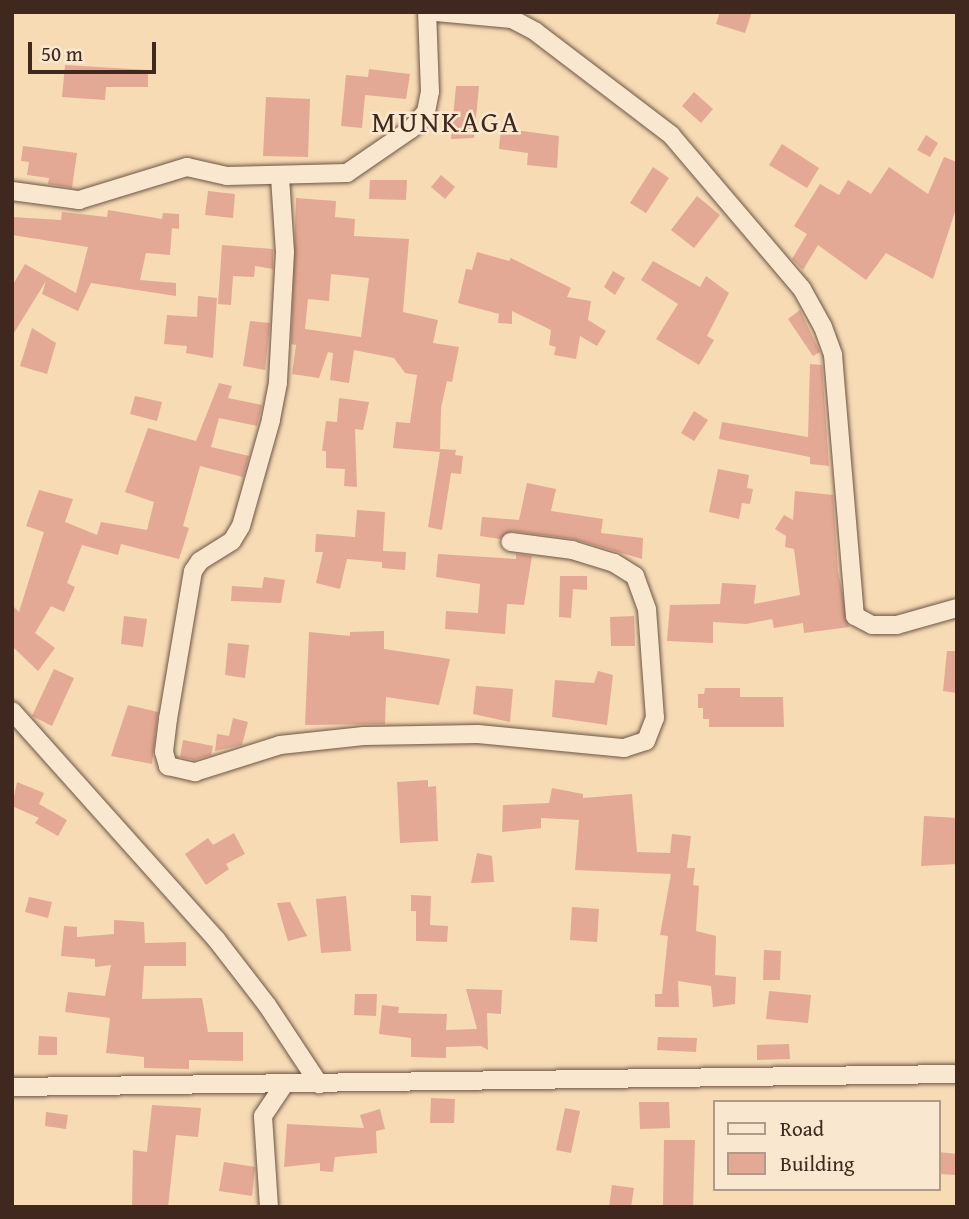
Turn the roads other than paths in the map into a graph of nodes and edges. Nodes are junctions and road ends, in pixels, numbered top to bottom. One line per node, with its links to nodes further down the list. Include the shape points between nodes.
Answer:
1 (427, 12): 3 (street, via 430,92 426,112 411,129 347,173)
2 (436, 12): 6 (street, via 512,19 536,32 671,135 802,289 823,327 833,355 855,617 872,625 897,625)
3 (279, 177): 4 (street, via 227,176 187,167 79,200); 5 (street, via 285,252 278,383 271,420 241,526 232,541 193,570 168,719 167,766 195,772 280,745 364,736 478,734 624,748 646,741 655,718 646,609 635,576 614,563 572,550)
4 (12, 191)
5 (511, 542)
6 (957, 608)
7 (12, 711): 9 (street, via 216,939)
8 (957, 1074): 9 (street)
9 (319, 1084): 10 (street)
10 (284, 1085): 11 (street); 12 (street, via 263,1116)
11 (12, 1087)
12 (269, 1207)

